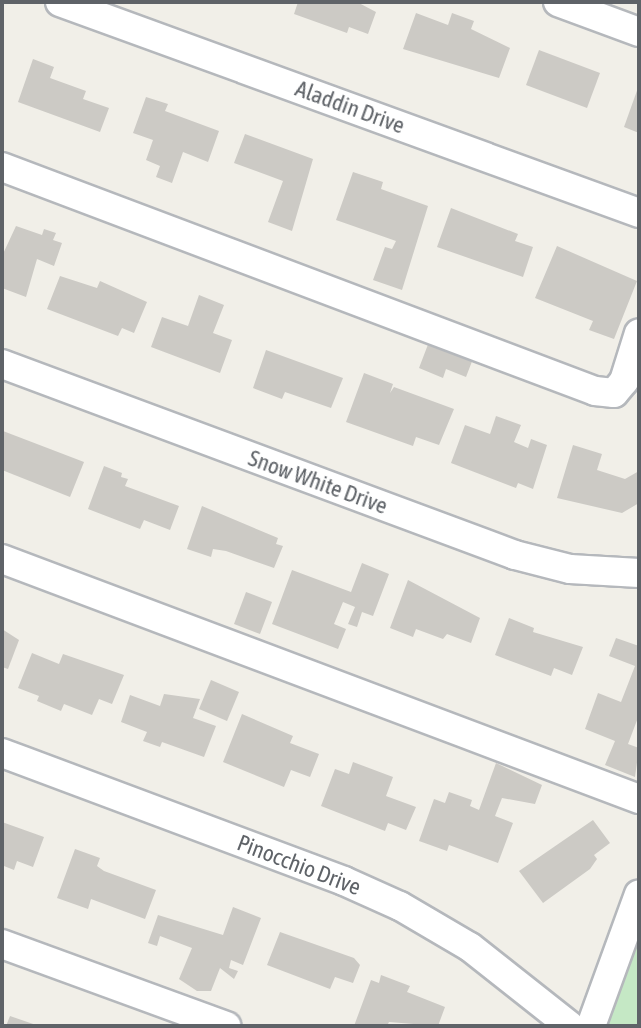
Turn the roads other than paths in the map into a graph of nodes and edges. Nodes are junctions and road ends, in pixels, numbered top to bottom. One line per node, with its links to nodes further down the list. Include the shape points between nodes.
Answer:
1 (60, 2): 5 (street, Aladdin Drive)
2 (558, 2): 3 (street)
3 (639, 32)
4 (2, 167): 6 (street, via 595,391 614,393 624,382)
5 (639, 213)
6 (639, 333)
7 (2, 364): 9 (street, Snow White Drive, via 515,555 570,569)
8 (2, 559): 11 (street)
9 (639, 573)
10 (2, 753): 15 (street, Pinocchio Drive, via 400,906 470,947)
11 (639, 799)
12 (639, 894): 16 (street)
13 (2, 944): 14 (street)
14 (226, 1026)
15 (570, 1026)
16 (591, 1026)

